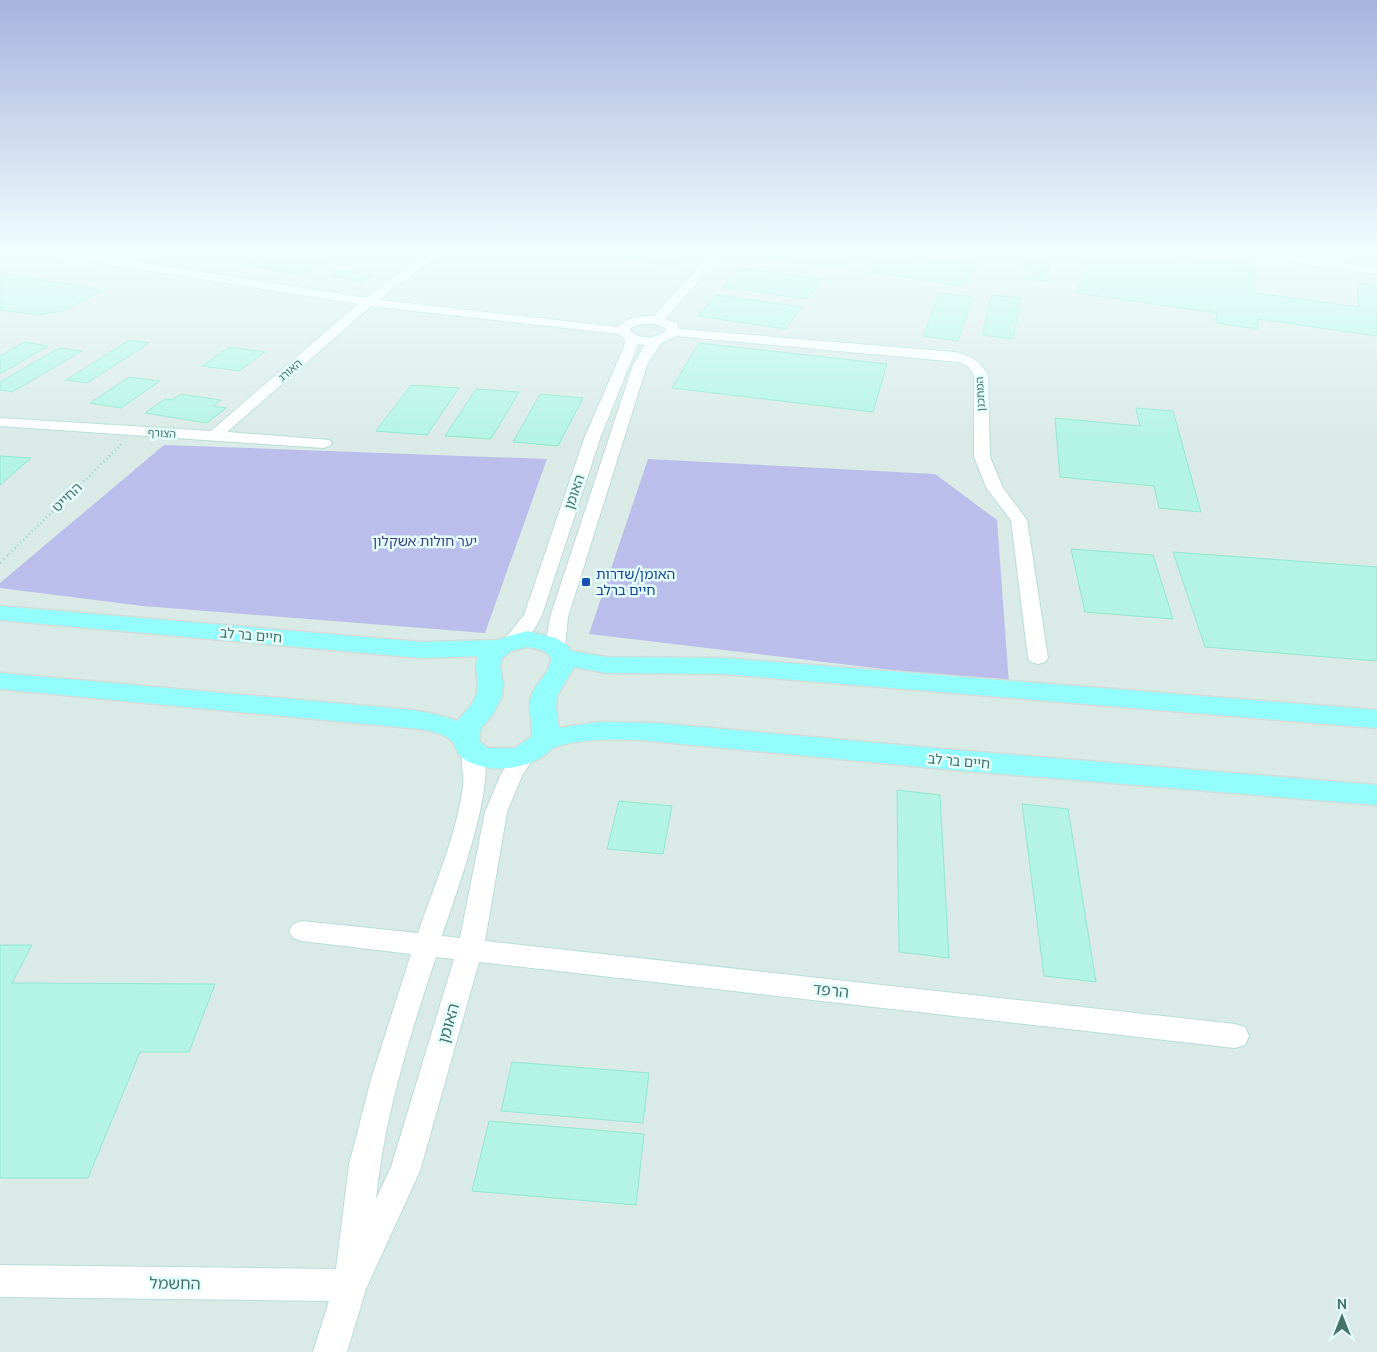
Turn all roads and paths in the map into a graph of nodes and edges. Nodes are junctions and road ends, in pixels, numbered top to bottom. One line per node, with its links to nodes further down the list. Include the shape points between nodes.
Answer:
1 (354, 314): 12 (street, האורג)
2 (483, 314): 8 (street)
3 (536, 314): 6 (street)
4 (662, 314): 5 (street)
5 (657, 320): 6 (street); 7 (street, via 672,326)
6 (634, 322): 8 (street, via 625,326)
7 (674, 332): 9 (street); 18 (street, המתכנן, via 955,356 978,367 982,457 996,489 1019,520)
8 (627, 335): 9 (street); 16 (street, האומן, via 631,347 593,436 533,615)
9 (656, 340): 17 (street, האומן, via 640,365 559,617)
10 (0, 422): 11 (street, הצורף)
11 (135, 431): 12 (street, הצורף); 14 (path, החייט)
12 (214, 436): 13 (street, הצורף)
13 (324, 443)
14 (0, 563)
15 (0, 613): 16 (main road, חיים בר לב, via 422,650 475,649)
16 (506, 644): 17 (main road, חיים בר לב, via 534,640); 21 (main road, via 488,661 491,687 482,710 469,724)
17 (559, 652): 20 (main road, via 607,665 724,666); 22 (main road, via 562,668 545,694 543,709 547,728)
18 (1038, 658)
19 (0, 681): 21 (main road, via 412,719 454,729)
20 (1377, 719)
21 (470, 745): 22 (main road, חיים בר לב, via 484,757 496,760 511,759); 25 (street, האומן, via 474,786 461,842)
22 (534, 748): 23 (main road, חיים בר לב, via 588,731 657,732); 26 (street, האומן, via 512,774 496,812)
23 (1377, 795)
24 (302, 931): 25 (street, הרפד)
25 (427, 944): 26 (street, הרפד); 29 (street, האומן, via 390,1062 364,1166)
26 (470, 950): 27 (street, הרפד); 29 (street, האומן, via 405,1171)
27 (1235, 1036)
28 (0, 1281): 29 (street, החשמל)
29 (351, 1285): 30 (street, האומן)
30 (330, 1352)

